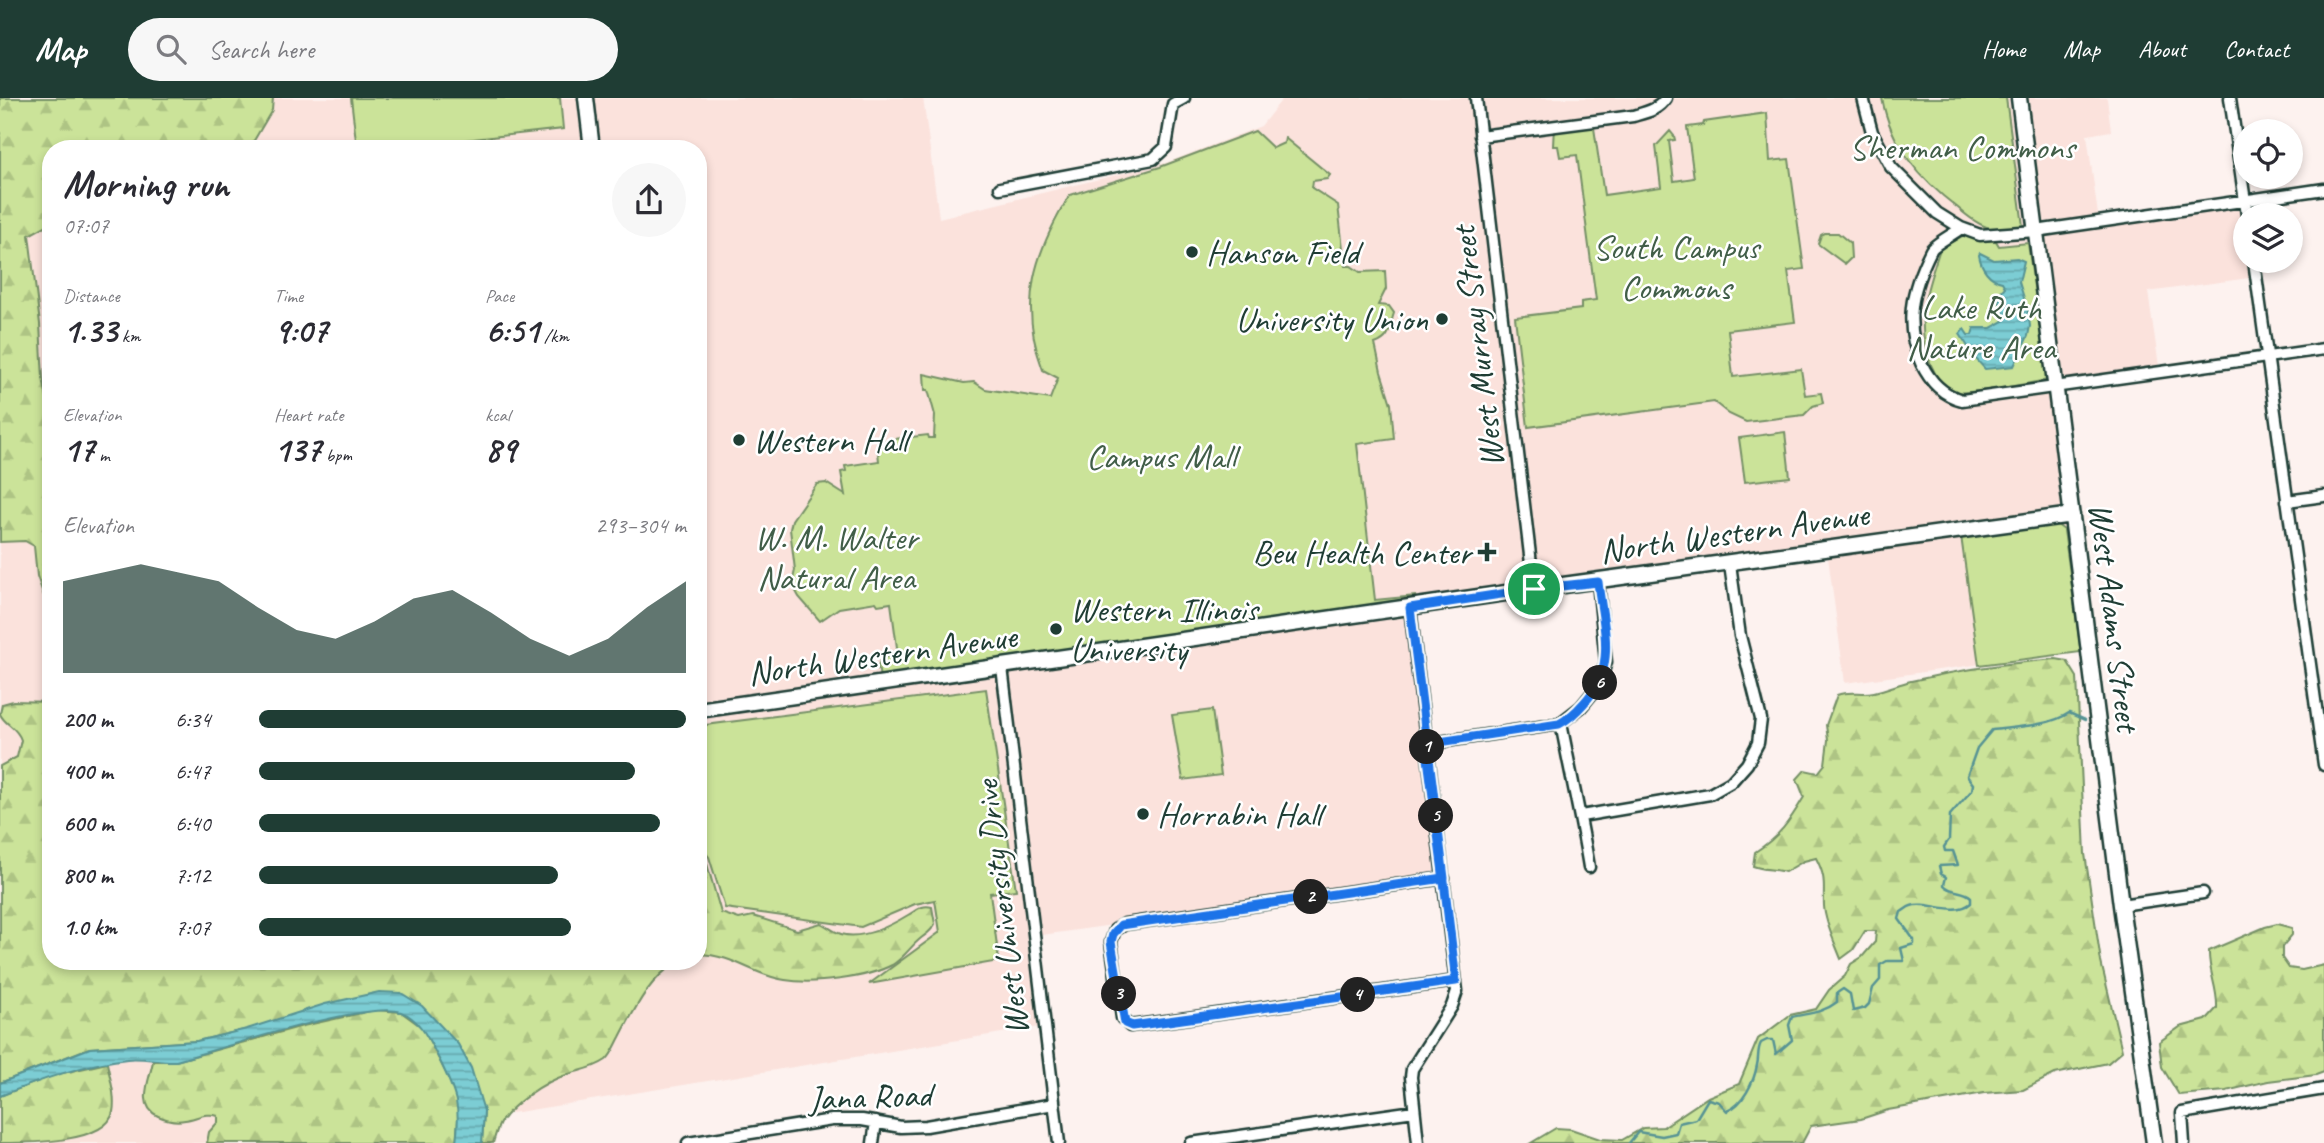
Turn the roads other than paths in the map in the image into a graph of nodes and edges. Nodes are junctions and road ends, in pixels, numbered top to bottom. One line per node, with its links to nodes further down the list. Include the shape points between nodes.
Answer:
1 (586, 98): 9 (street)
2 (1184, 98): 10 (street, via 1173,104 1166,147 1153,159)
3 (1476, 98): 8 (street, West Murray Street)
4 (1666, 98): 8 (street, via 1654,110 1633,116)
5 (1863, 98): 13 (street, via 1872,132 1891,167 1937,213)
6 (2019, 98): 14 (street, West Adams Street)
7 (2230, 98): 12 (street)
8 (1480, 136): 24 (street, West Murray Street)
9 (591, 140)
10 (1000, 188)
11 (2324, 189): 12 (street)
12 (2245, 201): 14 (street)
13 (1961, 228): 14 (street, via 1986,236); 18 (street, via 1932,247 1912,303 1916,348 1928,374 1941,390 1962,400)
14 (2036, 231): 18 (street, West Adams Street)
15 (2256, 273): 17 (street)
16 (2324, 349): 17 (street)
17 (2267, 357): 18 (street); 20 (street)
18 (2057, 388): 21 (street, West Adams Street)
19 (2324, 496): 20 (street)
20 (2287, 501): 29 (street)
21 (2072, 515): 22 (street, North Western Avenue); 36 (street, West Adams Street)
22 (1730, 564): 23 (street, North Western Avenue); 32 (street, via 1740,636 1761,719 1758,743 1747,764 1731,782 1710,794)
23 (1598, 582): 24 (street, North Western Avenue); 28 (street, via 1605,670 1590,696)
24 (1534, 589): 25 (street, North Western Avenue)
25 (1410, 608): 26 (street, North Western Avenue); 30 (street)
26 (1002, 667): 27 (street, North Western Avenue); 39 (street, West University Drive)
27 (707, 709)
28 (1561, 723): 30 (street); 32 (street)
29 (2323, 742): 31 (street)
30 (1426, 744): 34 (street)
31 (2324, 765)
32 (1581, 816): 33 (street)
33 (1588, 867)
34 (1444, 878): 37 (street); 37 (street, via 1121,925 1111,942 1122,1018 1132,1026)
35 (2203, 893): 36 (street)
36 (2121, 905): 48 (street, West Adams Street)
37 (1456, 981): 40 (street, via 1455,1001 1412,1069)
38 (2324, 1089): 49 (street, via 2182,1113)
39 (1054, 1104): 41 (street, Jana Road, via 926,1126); 45 (street, West University Drive)
40 (1414, 1111): 46 (street); 47 (street)
41 (876, 1122): 42 (street, Jana Road, via 832,1120); 44 (street)
42 (732, 1140): 43 (street, Jana Road)
43 (688, 1143)
44 (873, 1143)
45 (1059, 1143)
46 (1191, 1143)
47 (1418, 1143)
48 (2154, 1143)
49 (2184, 1143)

